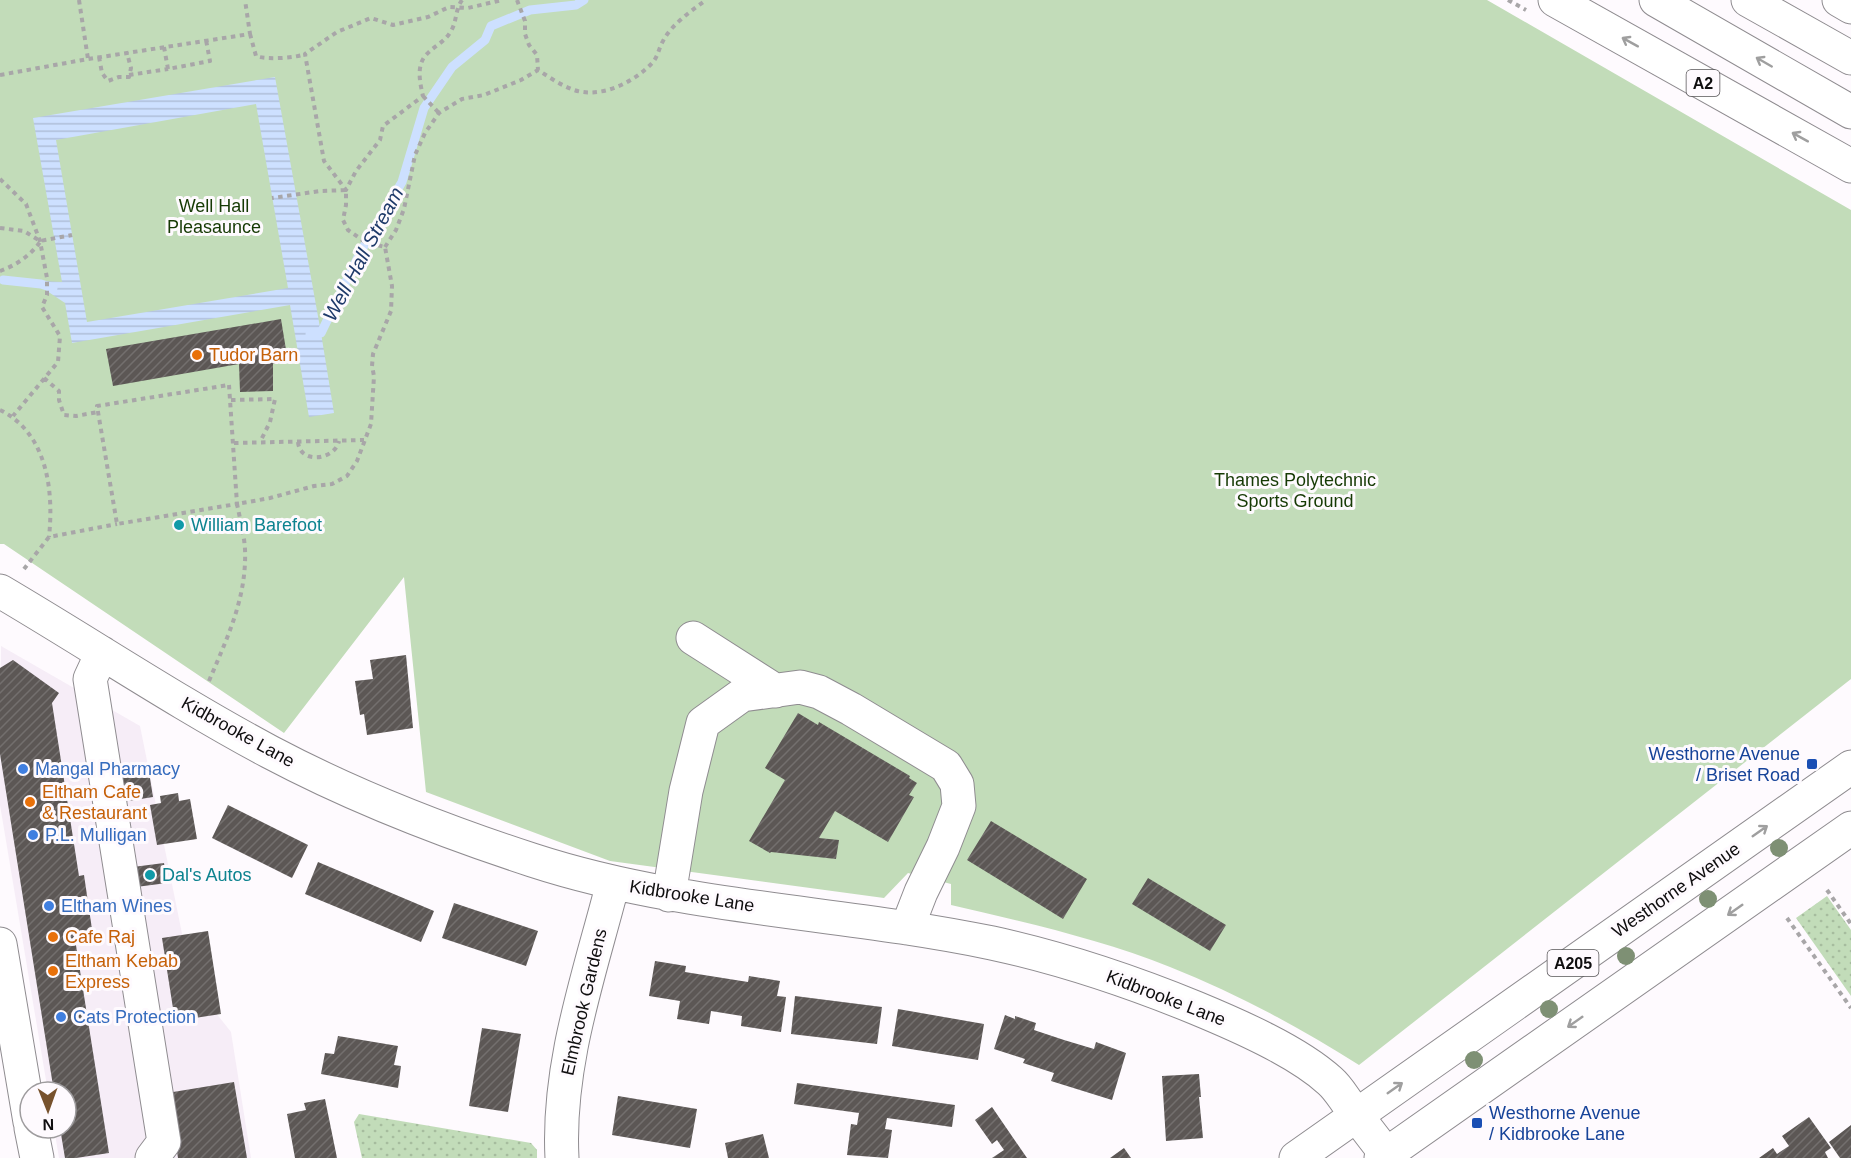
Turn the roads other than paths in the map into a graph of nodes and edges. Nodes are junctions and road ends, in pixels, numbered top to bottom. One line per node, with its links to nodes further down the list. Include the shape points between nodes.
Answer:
1 (1555, 0): 8 (main road, A2, one-way to 1)
2 (1656, 0): 7 (main road, one-way to 2)
3 (1748, 0): 6 (main road)
4 (1839, 0): 5 (main road)
5 (1851, 7)
6 (1851, 58)
7 (1851, 112)
8 (1851, 166)
9 (3, 593): 11 (main road, Kidbrooke Lane)
10 (693, 638): 12 (main road)
11 (102, 653): 15 (main road, Kidbrooke Lane, via 271,753 367,798 524,857); 25 (main road, via 90,679 164,1142)
12 (776, 691): 16 (main road, via 742,695 703,723 686,790); 17 (main road, via 800,687 819,693 946,766 957,784 959,806)
13 (1851, 767): 21 (main road, Westhorne Avenue / A205, one-way to 13)
14 (1851, 828): 23 (main road, A205, one-way to 23)
15 (613, 883): 16 (main road, Kidbrooke Lane); 26 (main road, Elmbrook Gardens, via 568,1058)
16 (669, 895): 17 (main road, Kidbrooke Lane)
17 (907, 928): 21 (main road, Kidbrooke Lane, via 994,943 1157,992 1234,1024 1311,1067 1332,1083)
18 (0, 944): 19 (main road)
19 (7, 1032): 20 (main road)
20 (19, 1080)
21 (1357, 1115): 23 (main road, Kidbrooke Lane); 27 (main road, Westhorne Avenue / A205)
22 (33, 1140): 24 (main road)
23 (1383, 1156)
24 (37, 1158)
25 (152, 1158)
26 (562, 1158)
27 (1296, 1158)

